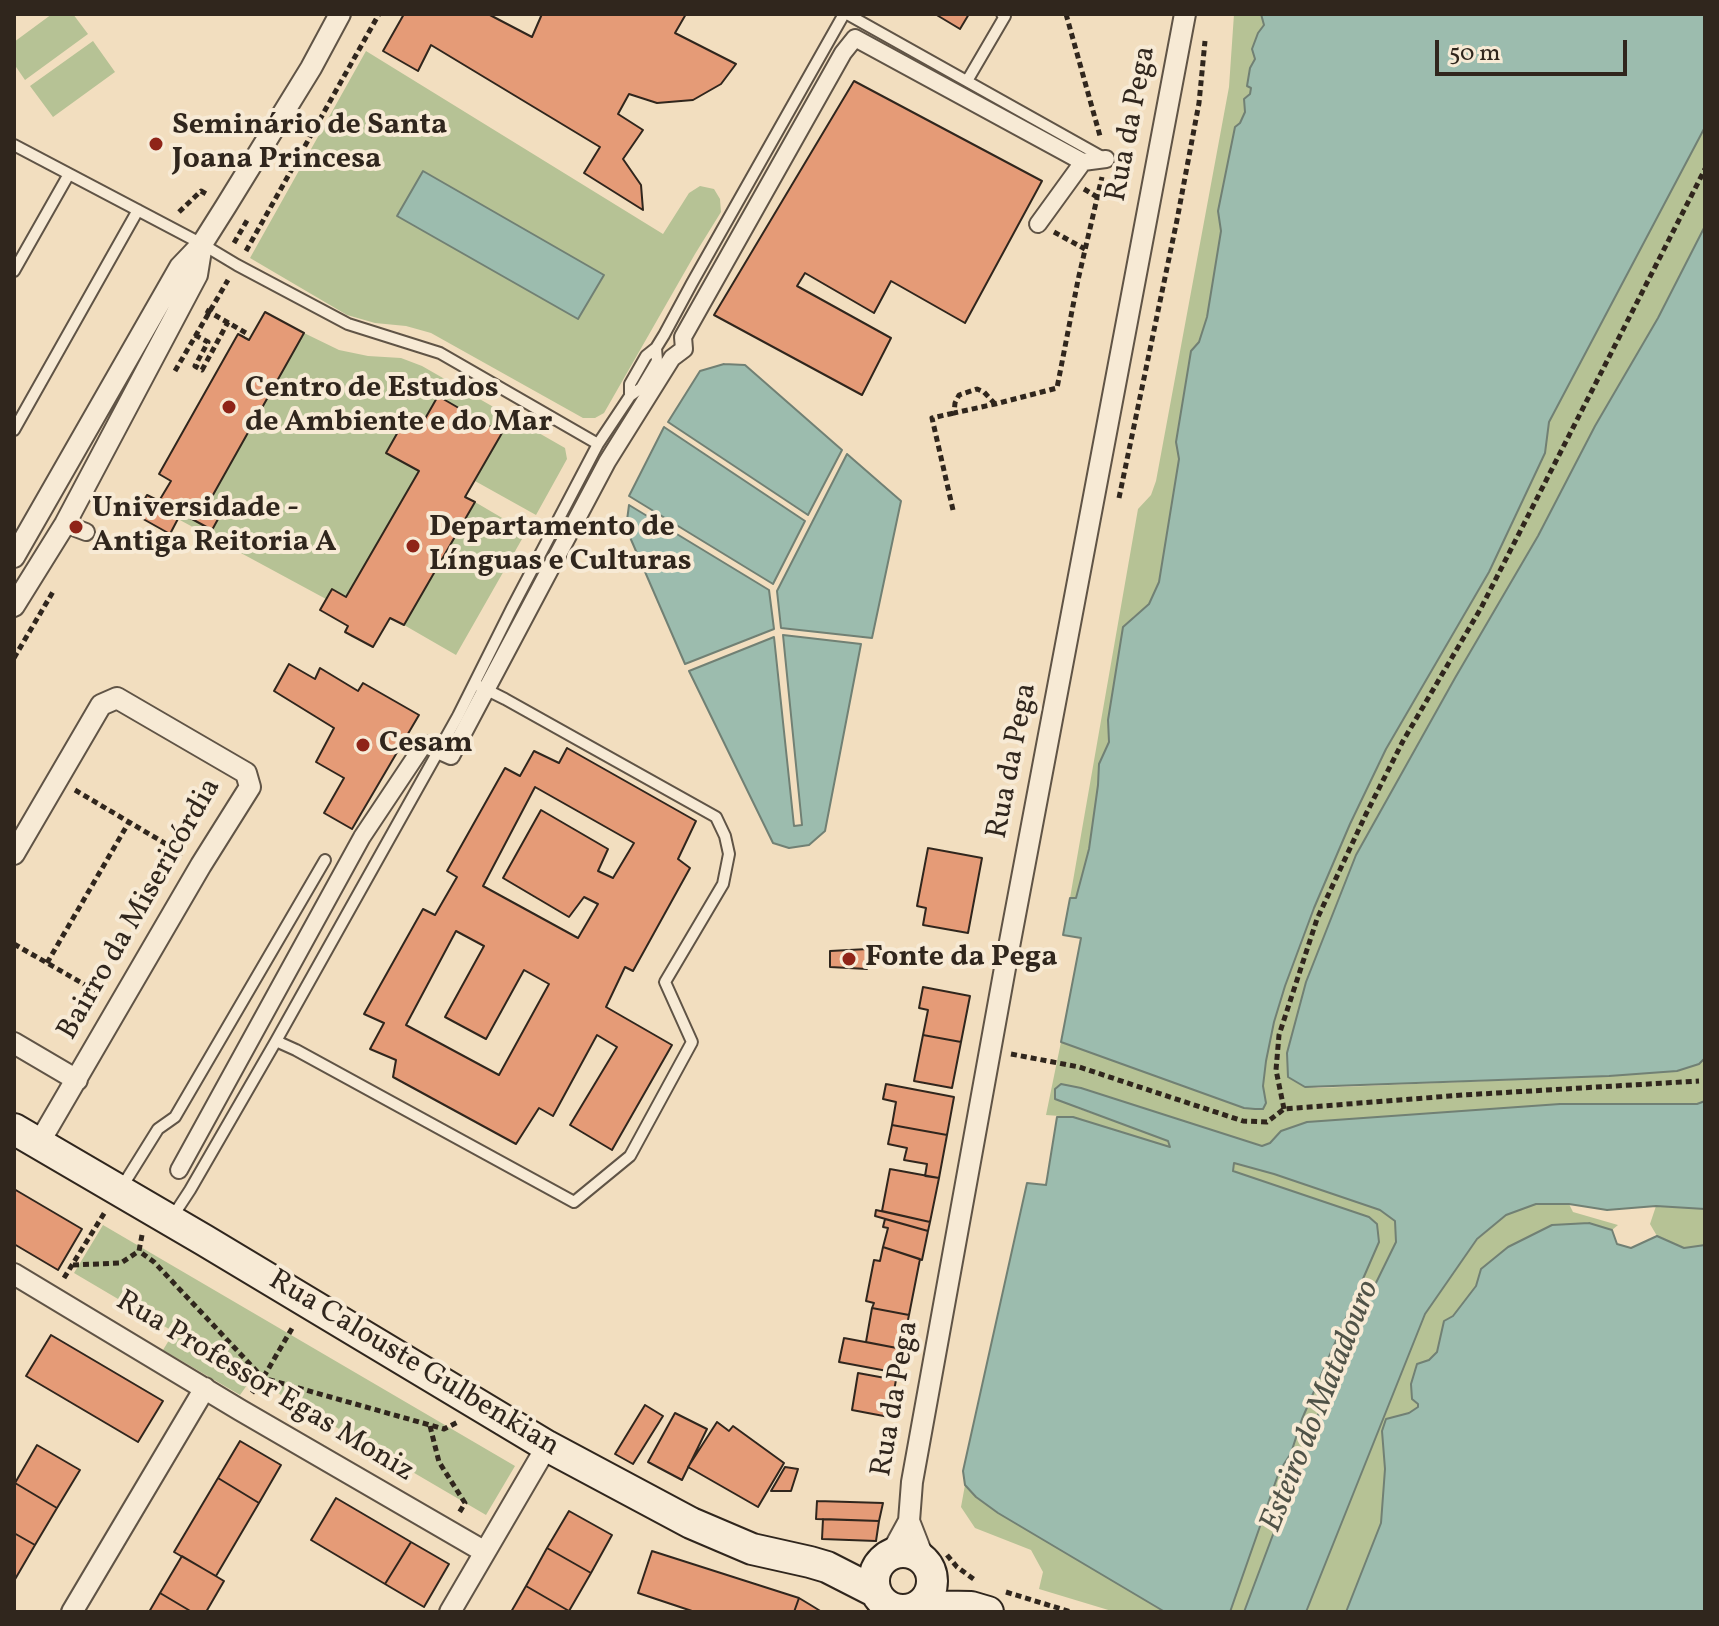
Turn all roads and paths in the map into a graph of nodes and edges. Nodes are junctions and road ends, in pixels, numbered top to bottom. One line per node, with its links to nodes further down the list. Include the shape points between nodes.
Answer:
1 (340, 14): 20 (street)
2 (379, 14): 22 (path)
3 (845, 14): 8 (lane); 32 (lane)
4 (1002, 14): 8 (lane)
5 (1066, 14): 10 (path)
6 (1185, 14): 54 (street, Rua da Pega)
7 (1205, 39): 33 (path, via 1183,191)
8 (967, 81): 10 (lane)
9 (14, 145): 13 (lane)
10 (1106, 159): 11 (street); 16 (path)
11 (1083, 162): 14 (street); 41 (street, via 855,38 683,337 684,349 672,358 607,462)
12 (1705, 169): 58 (path, via 1481,608 1403,741 1317,919 1279,1035 1276,1070)
13 (69, 174): 17 (lane); 23 (lane)
14 (1069, 181): 16 (path); 19 (street)
15 (201, 191): 18 (path)
16 (1097, 197): 21 (path)
17 (138, 210): 20 (lane); 31 (lane)
18 (173, 218)
19 (1038, 224): 21 (path)
20 (202, 244): 22 (lane); 35 (street, via 197,275); 37 (street, via 180,267)
21 (1085, 249): 29 (path, via 1057,388)
22 (237, 265): 24 (path); 32 (lane, via 348,324 440,353)
23 (14, 271)
24 (209, 312): 25 (path); 26 (path)
25 (228, 322): 26 (path, via 202,370 195,366 208,342); 27 (path, via 246,333)
26 (195, 335): 28 (path)
27 (243, 337)
28 (173, 374)
29 (995, 404): 30 (path); 30 (path, via 977,389 959,395)
30 (954, 413): 34 (path, via 932,418)
31 (14, 430)
32 (598, 444): 41 (lane, via 512,608)
33 (1117, 508)
34 (953, 510)
35 (65, 524): 36 (street); 39 (street)
36 (86, 532)
37 (14, 557)
38 (61, 578): 40 (path)
39 (14, 606)
40 (14, 658)
41 (481, 687): 42 (street, via 451,756); 52 (lane, via 716,817 725,836 729,854 723,884 665,982 692,1042 630,1156 574,1202)
42 (439, 750): 52 (lane); 60 (street, via 424,744 362,837)
43 (58, 780): 44 (path); 45 (street, Bairro da Misericórdia); 47 (street, Bairro da Misericórdia, via 101,705 117,698 246,773 250,787)
44 (129, 822): 47 (path); 49 (path)
45 (14, 854)
46 (325, 860): 61 (lane, via 175,1117 158,1129)
47 (201, 865): 50 (street, Bairro da Misericórdia)
48 (14, 944): 49 (path)
49 (47, 963): 50 (path)
50 (120, 1005): 56 (street, Bairro da Misericórdia)
51 (1016, 1040): 55 (path)
52 (276, 1041): 62 (lane, via 190,1190)
53 (14, 1043): 56 (street, Bairro da Misericórdia)
54 (990, 1050): 55 (path); 75 (street, Rua da Pega)
55 (1014, 1055): 58 (path, via 1079,1067 1243,1121 1267,1122)
56 (77, 1080): 59 (street, Bairro da Misericórdia)
57 (1699, 1081): 58 (path)
58 (1284, 1109)
59 (26, 1136): 61 (main road, Rua Calouste Gulbenkian)
60 (179, 1170)
61 (113, 1201): 62 (main road, Rua Calouste Gulbenkian); 64 (path)
62 (156, 1227): 63 (path); 73 (main road, Rua Calouste Gulbenkian)
63 (139, 1251): 64 (path, via 121,1263); 68 (path)
64 (73, 1265): 66 (path)
65 (14, 1274): 69 (street, Rua Professor Egas Moniz)
66 (61, 1284)
67 (294, 1325): 68 (path)
68 (263, 1378): 70 (path); 72 (path)
69 (205, 1388): 70 (street, Rua Professor Egas Moniz); 82 (street)
70 (240, 1410): 76 (street, Rua Professor Egas Moniz)
71 (459, 1422): 72 (path, via 444,1429)
72 (429, 1425): 74 (path, via 439,1462 465,1503)
73 (547, 1446): 76 (street); 79 (main road, Rua Calouste Gulbenkian, via 691,1523 752,1549)
74 (457, 1518)
75 (909, 1521): 77 (street, Rua da Pega); 78 (street, Rua da Pega)
76 (485, 1552): 83 (street)
77 (887, 1557): 78 (main road, via 900,1552); 79 (main road, Rua Calouste Gulbenkian); 81 (main road, via 874,1575)
78 (933, 1560): 80 (main road); 80 (path, via 957,1567); 81 (main road, via 926,1599)
79 (827, 1567): 81 (main road, Rua Calouste Gulbenkian)
80 (984, 1598): 81 (main road); 84 (path)
81 (895, 1605)
82 (72, 1612)
83 (450, 1612)
84 (1071, 1612)

